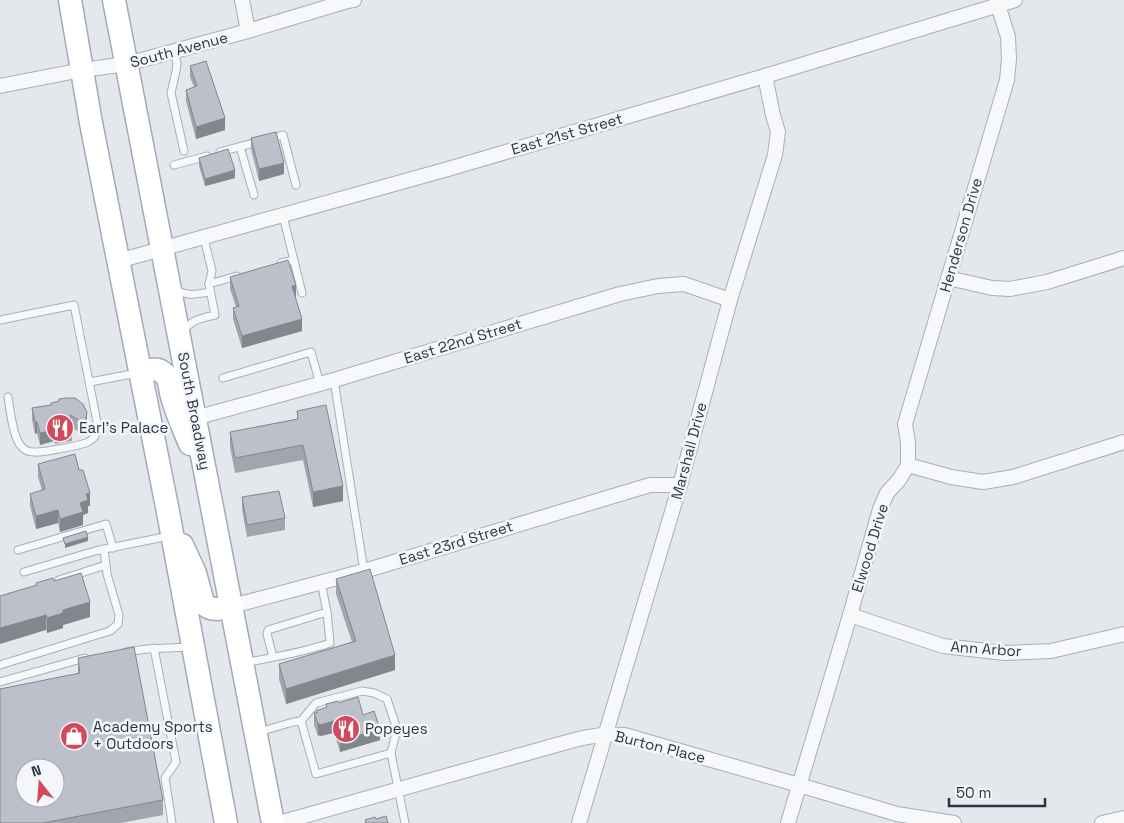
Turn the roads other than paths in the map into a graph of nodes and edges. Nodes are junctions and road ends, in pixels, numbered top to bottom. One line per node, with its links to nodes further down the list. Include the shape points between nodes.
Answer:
1 (70, 0): 10 (main road)
2 (114, 0): 9 (main road, South Broadway)
3 (242, 0): 7 (street)
4 (354, 0): 7 (street, South Avenue)
5 (1015, 0): 6 (street, East 21st Street)
6 (998, 5): 11 (street, East 21st Street); 26 (street, Henderson Drive, via 1008,37 1006,80)
7 (248, 31): 8 (street, South Avenue)
8 (174, 52): 9 (street, South Avenue); 14 (lane, via 177,63 171,93)
9 (127, 64): 10 (street, South Avenue); 20 (main road, South Broadway)
10 (82, 70): 12 (street, South Avenue); 23 (main road)
11 (765, 76): 18 (street, East 21st Street); 31 (street, Marshall Drive, via 778,132 775,155)
12 (0, 86)
13 (240, 147): 15 (lane); 16 (lane, via 283,135); 17 (lane)
14 (184, 151)
15 (174, 165)
16 (296, 185)
17 (254, 196)
18 (283, 216): 19 (street, East 21st Street); 22 (lane)
19 (204, 238): 20 (street, East 21st Street); 27 (lane, via 212,271)
20 (163, 250): 23 (street, East 21st Street); 28 (main road, South Broadway)
21 (1124, 258): 26 (street, via 1047,282 1010,289)
22 (294, 260): 24 (lane); 30 (lane)
23 (118, 261): 34 (main road)
24 (275, 265)
25 (247, 273): 27 (lane)
26 (948, 278): 42 (street, Henderson Drive, via 905,424)
27 (209, 284): 29 (lane)
28 (169, 285): 29 (lane, via 189,295); 33 (main road, South Broadway)
29 (210, 292): 33 (lane, via 215,315 194,321)
30 (302, 293)
31 (730, 300): 36 (street, East 22nd Street, via 684,284 658,286 620,294); 43 (street, Marshall Drive)
32 (0, 320): 37 (lane, via 74,305)
33 (180, 338): 40 (main road, South Broadway)
34 (140, 372): 37 (lane); 44 (main road, via 156,369 166,375 174,404); 45 (main road)
35 (223, 378): 38 (lane, via 311,352)
36 (334, 380): 38 (street, East 22nd Street); 51 (lane)
37 (90, 382): 39 (lane, via 97,434 88,443 43,452 24,450 19,445)
38 (320, 384): 40 (street, East 22nd Street)
39 (8, 398)
40 (195, 418): 44 (main road, South Broadway)
41 (1124, 442): 42 (street, via 1014,477 983,482)
42 (908, 465): 57 (street, Elwood Drive, via 887,493 880,509)
43 (680, 485): 51 (street, East 23rd Street, via 650,485); 69 (street, Marshall Drive)
44 (209, 490): 55 (main road, South Broadway)
45 (168, 512): 46 (main road); 55 (main road, via 195,573 203,603 218,610)
46 (172, 535): 47 (lane); 59 (main road)
47 (113, 548): 48 (lane); 49 (lane, via 106,524)
48 (104, 549): 50 (lane); 52 (lane)
49 (18, 550)
50 (106, 565): 53 (lane); 65 (lane, via 119,615 118,624 100,634)
51 (364, 571): 54 (street, East 23rd Street)
52 (24, 572)
53 (53, 581)
54 (321, 582): 55 (street, East 23rd Street); 56 (lane)
55 (232, 606): 64 (main road, South Broadway)
56 (328, 612): 62 (lane, via 330,643); 62 (lane, via 268,630)
57 (850, 615): 58 (street, Ann Arbor, via 943,646 1005,653 1051,651); 71 (street, Elwood Drive)
58 (1124, 634)
59 (192, 646): 60 (lane); 75 (main road)
60 (154, 648): 61 (lane); 74 (lane, via 176,762 165,778)
61 (118, 653)
62 (273, 657): 64 (lane)
63 (89, 658): 66 (lane)
64 (242, 663): 68 (main road, South Broadway)
65 (0, 665)
66 (0, 682)
67 (301, 722): 68 (lane); 70 (lane, via 316,774); 70 (lane, via 316,703 362,691 374,693 387,700 397,729)
68 (256, 732): 76 (main road, South Broadway)
69 (606, 734): 71 (street, Burton Place, via 623,735); 72 (street, Burton Place, via 581,738); 79 (street, Marshall Drive)
70 (391, 754): 72 (lane)
71 (799, 784): 80 (street, Elwood Drive); 81 (street, Burton Place, via 897,814)
72 (398, 789): 77 (street, Burton Place); 78 (lane)
73 (1124, 818): 82 (street)
74 (172, 823)
75 (226, 823)
76 (273, 823)
77 (278, 823)
78 (405, 823)
79 (579, 823)
80 (788, 823)
81 (954, 823)
82 (1102, 823)

